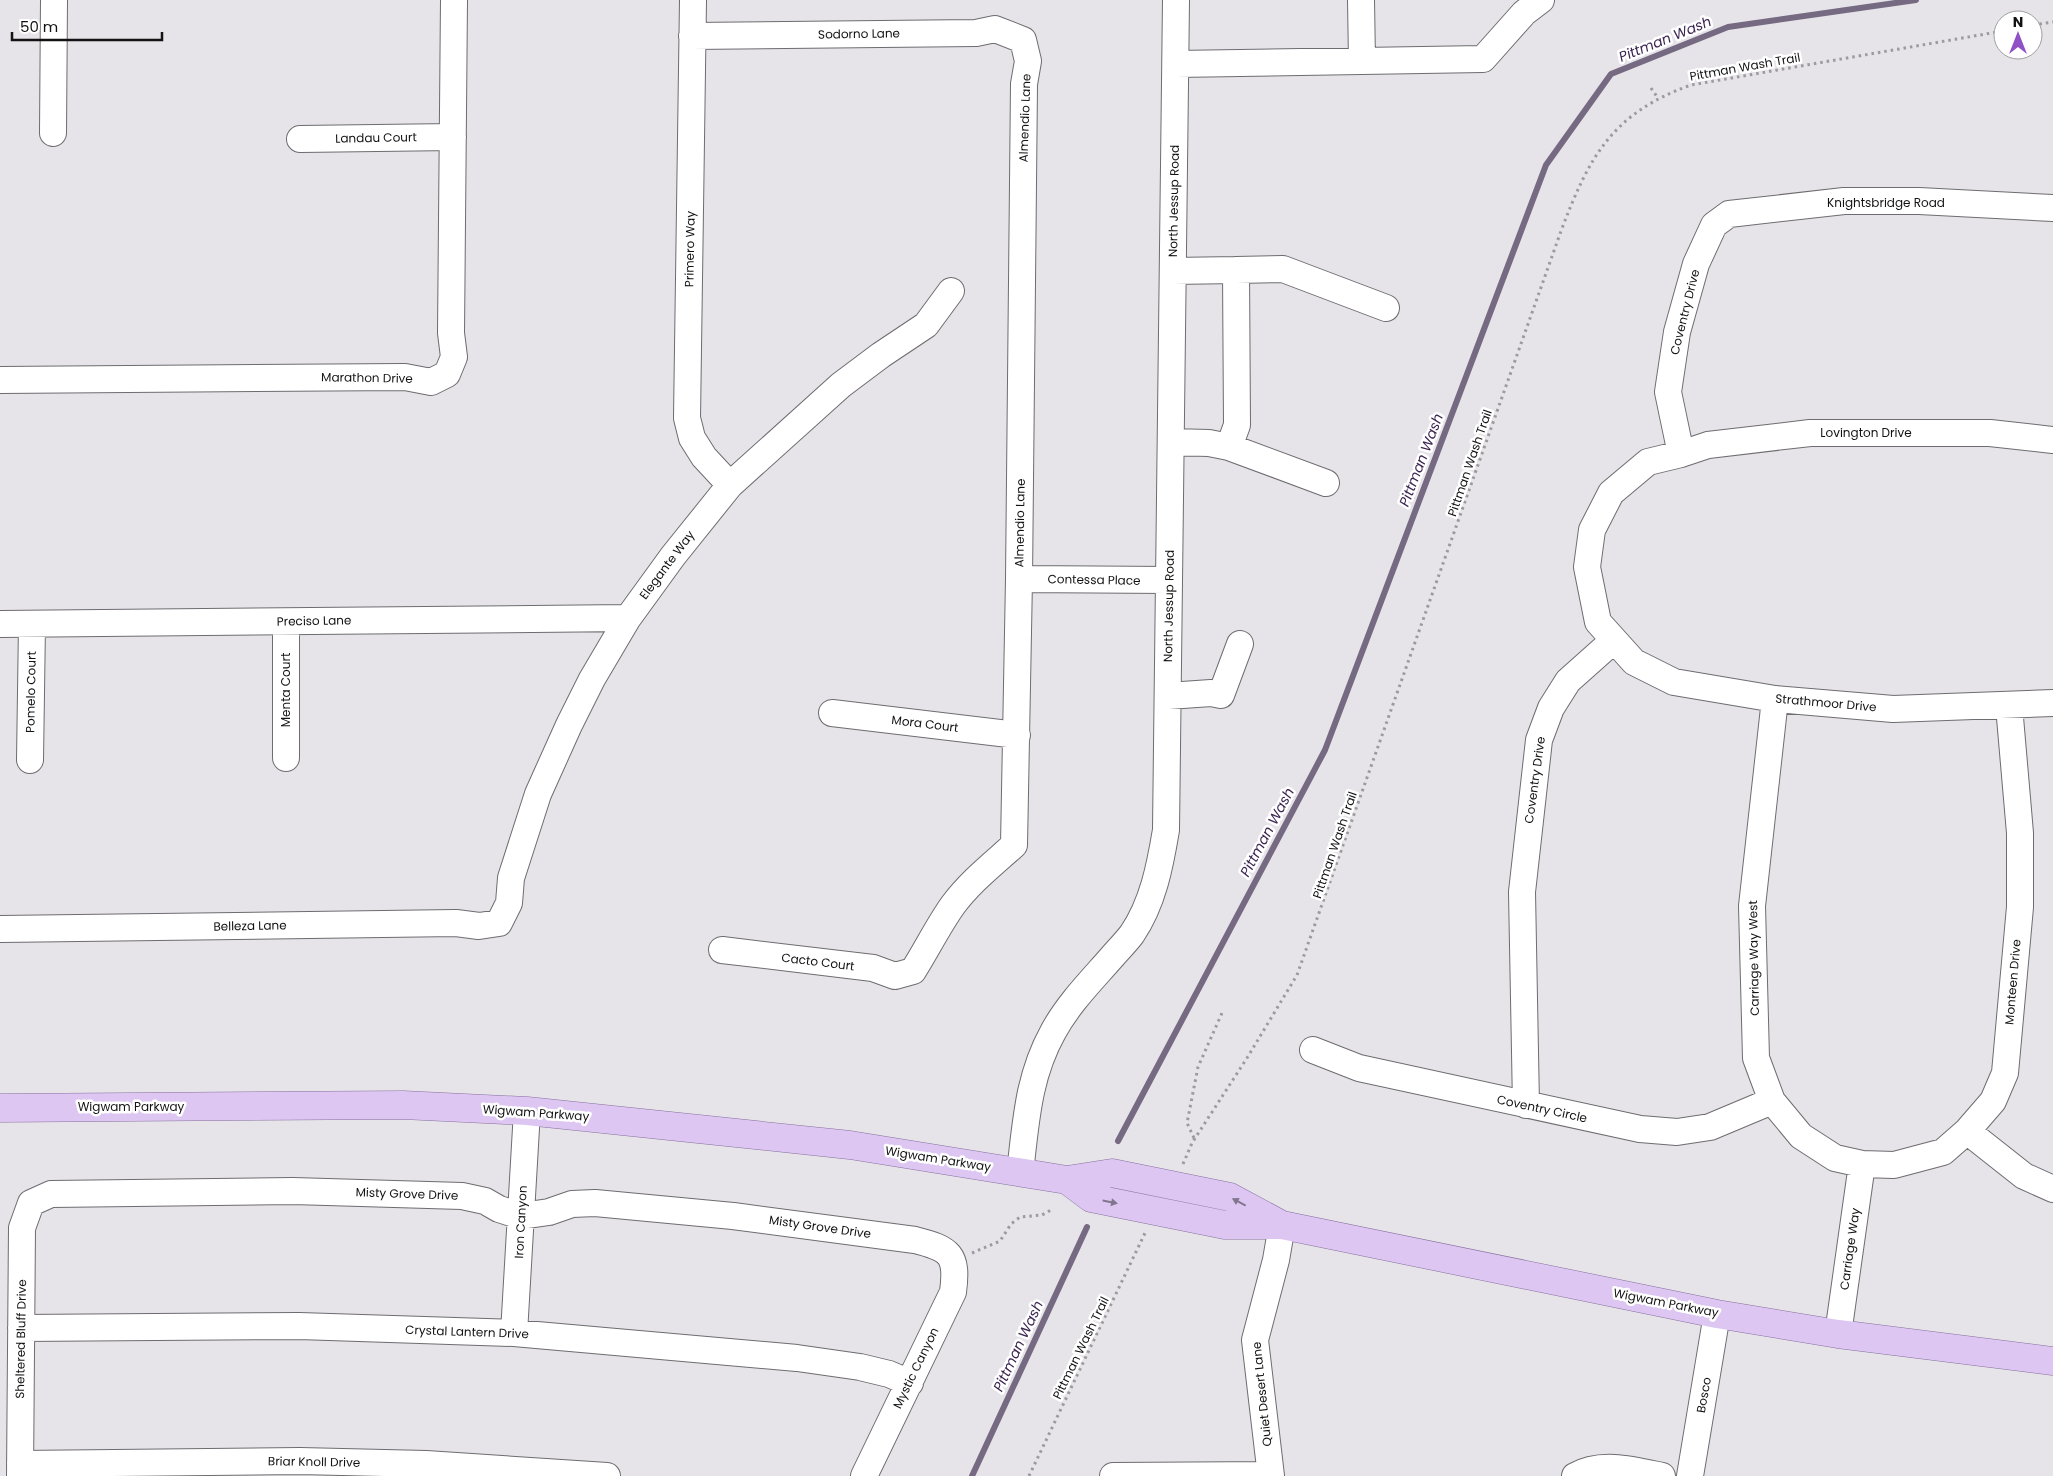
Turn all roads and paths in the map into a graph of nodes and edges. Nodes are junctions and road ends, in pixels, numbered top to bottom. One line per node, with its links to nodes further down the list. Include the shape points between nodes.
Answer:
1 (54, 0): 14 (street)
2 (454, 0): 15 (street, Marathon Drive)
3 (693, 0): 8 (street, Primero Way)
4 (1176, 0): 11 (street, North Jessup Road)
5 (1361, 0): 10 (street)
6 (1541, 0): 10 (street, via 1524,13 1483,59)
7 (1993, 33): 13 (path, Pittman Wash Trail, via 1716,80 1691,85)
8 (692, 36): 9 (street, Sodorno Lane, via 976,33 995,29); 29 (street, Primero Way, via 687,418 692,438 704,457)
9 (1023, 40): 30 (street, Almendio Lane, via 1028,61 1024,84)
10 (1362, 61): 11 (street)
11 (1176, 64): 20 (street, North Jessup Road)
12 (1651, 88): 13 (path)
13 (1658, 98): 57 (path, Pittman Wash Trail, via 1619,126 1596,153 1577,187 1297,975)
14 (53, 133)
15 (453, 137): 16 (street, Landau Court); 23 (street, Marathon Drive, via 451,334 454,357 447,374 431,382 405,377)
16 (300, 139)
17 (2053, 208): 18 (street, Knightsbridge Road, via 1919,201 1844,201 1728,214)
18 (1721, 220): 27 (street, Coventry Drive, via 1714,225 1696,264 1677,332 1668,392)
19 (1236, 270): 20 (street); 22 (street, via 1283,269); 26 (street, via 1238,425)
20 (1173, 271): 25 (street, North Jessup Road)
21 (951, 291): 29 (street, Elegante Way, via 926,325 841,385)
22 (1386, 308)
23 (0, 380)
24 (2053, 440): 27 (street, Lovington Drive, via 1990,433 1810,433 1708,445)
25 (1171, 442): 26 (street); 31 (street, North Jessup Road)
26 (1229, 447): 28 (street)
27 (1681, 454): 36 (street, via 1648,462 1611,493 1592,530 1587,567 1598,622)
28 (1326, 483)
29 (730, 485): 32 (street, Elegante Way)
30 (1019, 579): 31 (street, Contessa Place); 43 (street, Almendio Lane)
31 (1169, 580): 38 (street, North Jessup Road)
32 (628, 618): 33 (street, Preciso Lane); 46 (street, Elegante Way, via 592,679 538,794 511,878 509,903)
33 (286, 622): 35 (street, Preciso Lane); 44 (street, Menta Court)
34 (0, 624): 35 (street, Preciso Lane)
35 (32, 624): 45 (street, Pomelo Court)
36 (1614, 640): 39 (street, Strathmoor Drive, via 1634,662 1674,682); 53 (street, Coventry Drive, via 1568,681 1550,708 1539,740 1522,892)
37 (1240, 644): 38 (street, via 1221,695)
38 (1168, 696): 59 (street, North Jessup Road, via 1166,830 1157,879 1132,935 1075,999 1053,1031 1037,1065 1028,1103)
39 (1775, 699): 41 (street, Strathmoor Drive, via 1893,709); 52 (street, Carriage Way West, via 1752,906 1756,1058)
40 (2053, 704): 41 (street, Strathmoor Drive)
41 (2009, 706): 56 (street, Monteen Drive, via 2020,833 2020,907 2005,1073 1993,1101)
42 (832, 712): 43 (street, Mora Court)
43 (1017, 735): 49 (street, Almendio Lane, via 1014,845 954,904)
44 (286, 758)
45 (30, 760)
46 (499, 923): 47 (street, Belleza Lane, via 479,926 456,923)
47 (0, 929)
48 (722, 950): 49 (street, Cacto Court, via 873,968 895,976)
49 (913, 971)
50 (1222, 1013): 57 (path, via 1198,1067 1187,1123)
51 (1313, 1050): 53 (street, Coventry Circle, via 1359,1068)
52 (1772, 1101): 53 (street, Coventry Circle, via 1710,1127 1677,1132 1640,1129); 58 (street, Carriage Way West, via 1800,1136 1835,1158)
53 (1526, 1105)
54 (0, 1108): 55 (main road, Wigwam Parkway, via 403,1105)
55 (527, 1111): 59 (main road, Wigwam Parkway, via 850,1145); 64 (street, Iron Canyon)
56 (1967, 1131): 58 (street, Monteen Drive, via 1943,1152 1894,1165); 61 (street, via 2024,1176)
57 (1195, 1139): 60 (path, Pittman Wash Trail)
58 (1862, 1164): 71 (street, Carriage Way)
59 (1020, 1172): 65 (main road, Wigwam Parkway, via 1067,1180 1112,1173 1172,1184 1230,1197)
60 (1179, 1172)
61 (2053, 1189)
62 (31, 1203): 64 (street, Misty Grove Drive, via 51,1194 313,1191 462,1196 485,1201); 69 (street, Sheltered Bluff Drive, via 22,1228)
63 (1051, 1210): 67 (path, via 1042,1215 1020,1217 1000,1241)
64 (521, 1216): 67 (street, Misty Grove Drive, via 549,1212 572,1204 595,1203 733,1216 915,1240 938,1246); 70 (street, Iron Canyon)
65 (1282, 1225): 68 (main road, Wigwam Parkway); 79 (street, Quiet Desert Lane, via 1254,1340)
66 (1146, 1228): 77 (path, Pittman Wash Trail)
67 (953, 1260): 73 (street, Mystic Canyon, via 956,1272 953,1292)
68 (1718, 1314): 71 (main road, Wigwam Parkway); 82 (street, Bosco)
69 (21, 1328): 70 (street, Crystal Lantern Drive, via 299,1326); 74 (street, Sheltered Bluff Drive)
70 (514, 1333): 73 (street, Crystal Lantern Drive, via 797,1358 860,1367)
71 (1838, 1334): 72 (main road, Wigwam Parkway)
72 (2053, 1361)
73 (910, 1383): 76 (street, Mystic Canyon)
74 (20, 1470): 75 (street, Briar Knoll Drive, via 300,1461 426,1464)
75 (607, 1476)
76 (864, 1476)
77 (1029, 1476)
78 (1113, 1476): 79 (street)
79 (1271, 1476)
80 (1576, 1476): 81 (street, via 1586,1469 1622,1468)
81 (1662, 1476)
82 (1690, 1476)

